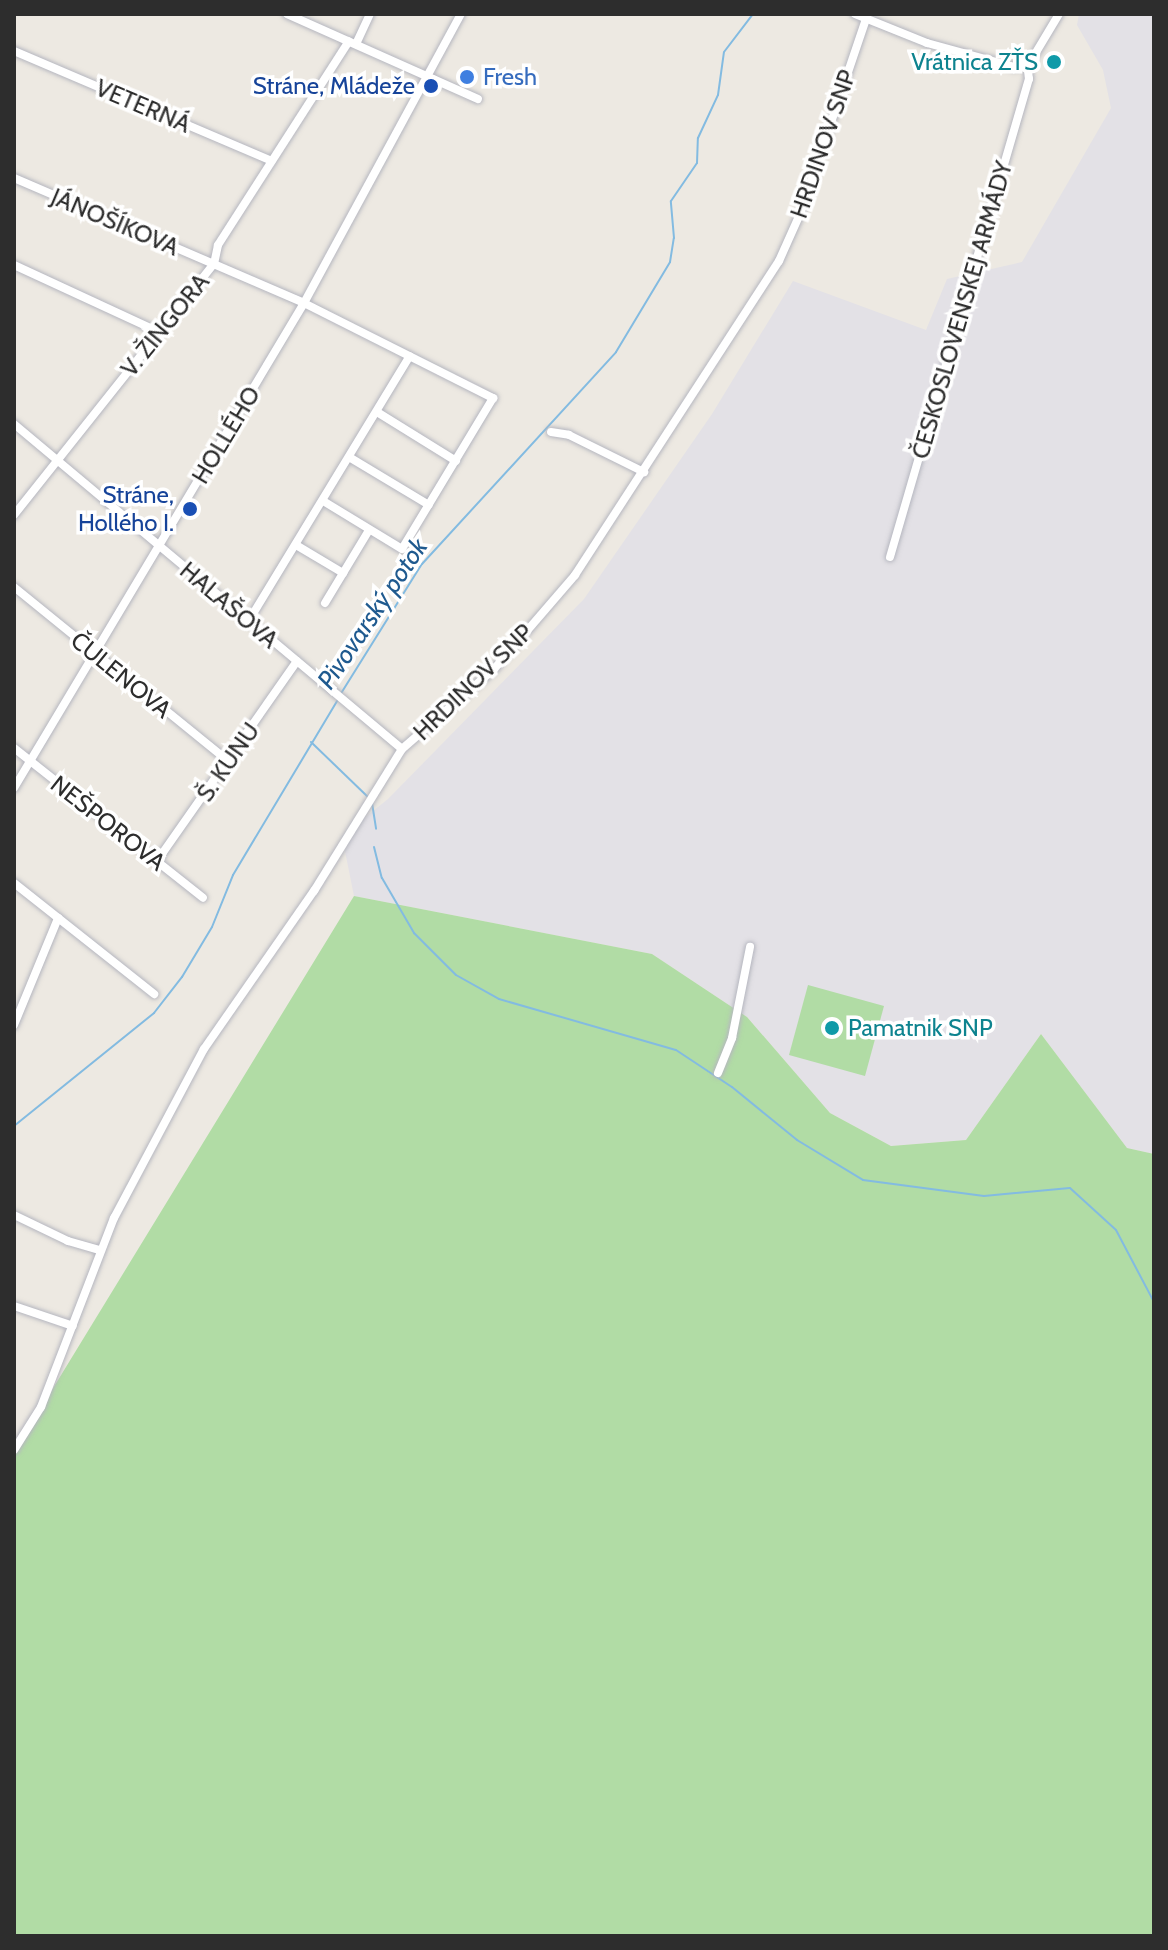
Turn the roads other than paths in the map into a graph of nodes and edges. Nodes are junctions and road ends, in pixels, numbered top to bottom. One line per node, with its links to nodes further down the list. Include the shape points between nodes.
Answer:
1 (287, 14): 7 (street)
2 (370, 14): 7 (street, V. ŽINGORA)
3 (461, 14): 10 (street, HOLLÉHO)
4 (855, 14): 6 (street)
5 (1059, 14): 9 (street, ČESKOSLOVENSKEJ ARMÁDY)
6 (866, 19): 9 (street, via 1002,66); 25 (street, HRDINOV SNP, via 784,251)
7 (352, 43): 10 (street); 12 (street, V. ŽINGORA)
8 (14, 51): 12 (street, VETERNÁ)
9 (1027, 63): 32 (street, ČESKOSLOVENSKEJ ARMÁDY, via 1029,79)
10 (428, 76): 11 (street); 16 (street, HOLLÉHO)
11 (478, 99)
12 (272, 161): 14 (street, V. ŽINGORA, via 218,245)
13 (14, 178): 14 (street, JÁNOŠÍKOVA)
14 (214, 264): 16 (street, JÁNOŠÍKOVA); 17 (street, V. ŽINGORA)
15 (14, 265): 17 (street)
16 (304, 303): 18 (street, JÁNOŠÍKOVA); 31 (street, HOLLÉHO)
17 (159, 332): 23 (street, V. ŽINGORA)
18 (410, 356): 19 (street); 24 (street, JÁNOŠÍKOVA, via 493,398)
19 (377, 412): 22 (street); 24 (street)
20 (14, 424): 23 (street, HALAŠOVA)
21 (551, 432): 25 (street, via 569,435)
22 (349, 457): 26 (street); 27 (street)
23 (57, 460): 28 (street, V. ŽINGORA); 31 (street, HALAŠOVA)
24 (456, 461): 27 (street)
25 (644, 472): 40 (street, HRDINOV SNP, via 575,575 517,646)
26 (323, 501): 29 (street); 30 (street)
27 (429, 505): 29 (street, via 402,549)
28 (14, 515)
29 (369, 530): 33 (street)
30 (296, 545): 33 (street); 36 (street)
31 (160, 546): 36 (street, HALAŠOVA); 37 (street, HOLLÉHO)
32 (890, 557)
33 (343, 573): 35 (street)
34 (14, 587): 37 (street, ČULENOVA)
35 (325, 603)
36 (248, 622): 38 (street, HALAŠOVA)
37 (95, 653): 41 (street, HOLLÉHO); 42 (street, ČULENOVA)
38 (297, 661): 40 (street, HALAŠOVA); 42 (street, Š. KUNU)
39 (14, 748): 41 (street, NEŠPOROVA)
40 (402, 749): 53 (street, HRDINOV SNP, via 280,943 204,1049)
41 (29, 761): 43 (street, HOLLÉHO); 44 (street, NEŠPOROVA)
42 (229, 762): 44 (street, Š. KUNU)
43 (14, 788)
44 (157, 861): 46 (street, NEŠPOROVA)
45 (14, 883): 47 (street)
46 (203, 898)
47 (58, 918): 49 (street); 50 (street)
48 (750, 947): 51 (street, via 732,1038)
49 (154, 994)
50 (14, 1025)
51 (718, 1073)
52 (14, 1215): 53 (street)
53 (100, 1250): 55 (street, HRDINOV SNP)
54 (14, 1306): 55 (street)
55 (73, 1326): 56 (street, HRDINOV SNP, via 41,1407)
56 (14, 1450)

